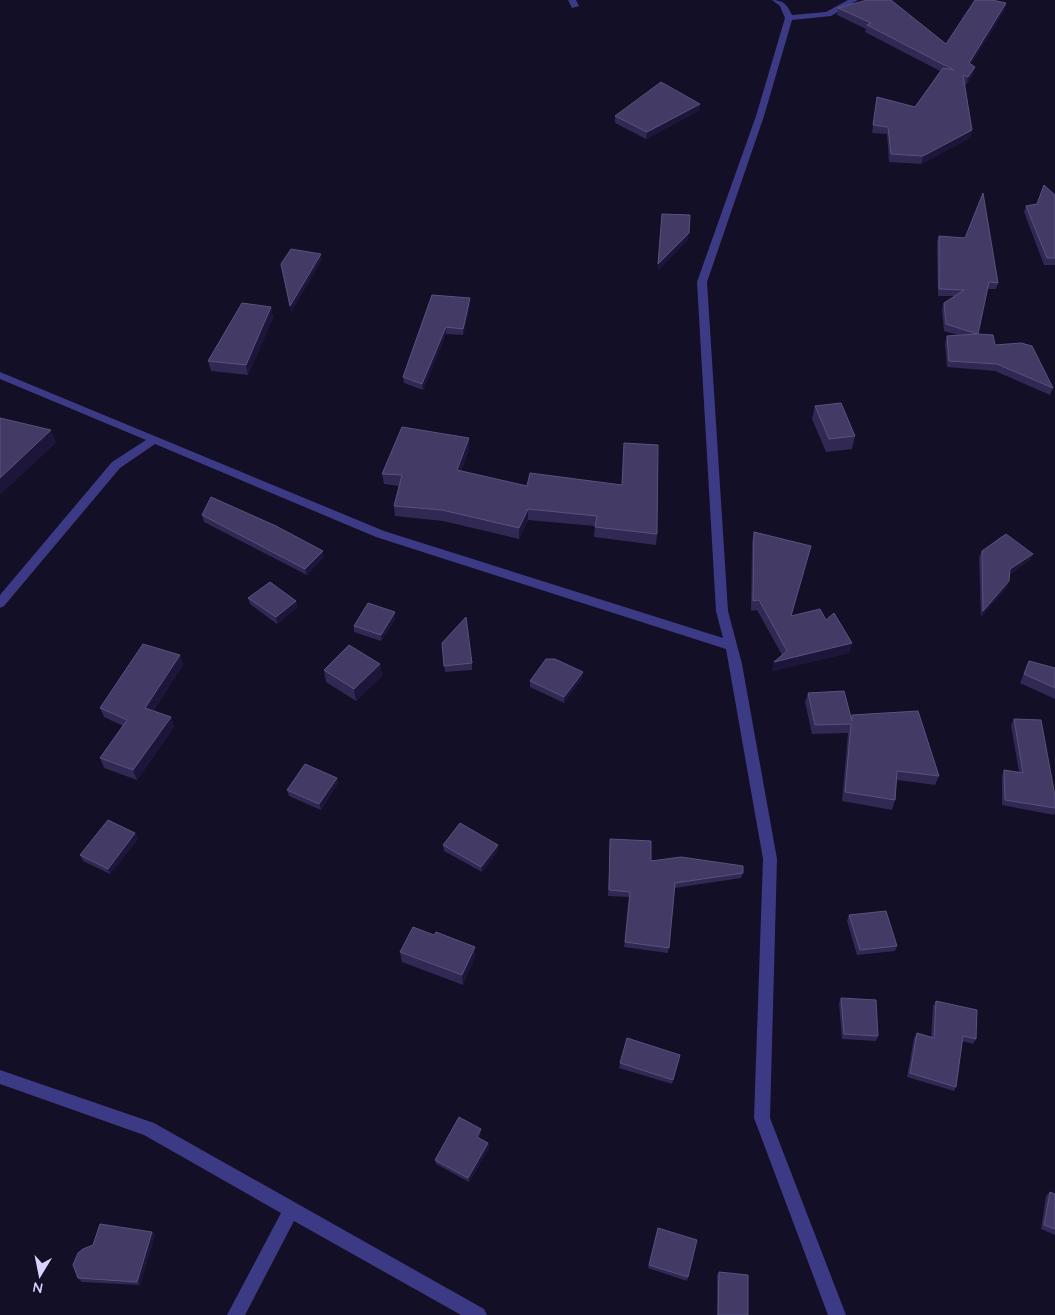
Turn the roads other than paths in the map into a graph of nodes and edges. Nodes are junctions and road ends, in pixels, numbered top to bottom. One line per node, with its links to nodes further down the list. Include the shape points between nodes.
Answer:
1 (776, 0): 3 (street, via 783,5)
2 (854, 0): 3 (street, via 828,14)
3 (789, 18): 7 (street, via 760,116 702,282 722,611)
4 (0, 375): 5 (street)
5 (154, 440): 6 (street, via 116,465); 7 (street, via 380,534)
6 (0, 603)
7 (732, 646): 12 (street, via 770,859 762,1118)
8 (0, 1077): 9 (street, via 148,1130)
9 (291, 1210): 10 (street); 11 (street)
10 (236, 1315)
11 (478, 1315)
12 (837, 1315)

